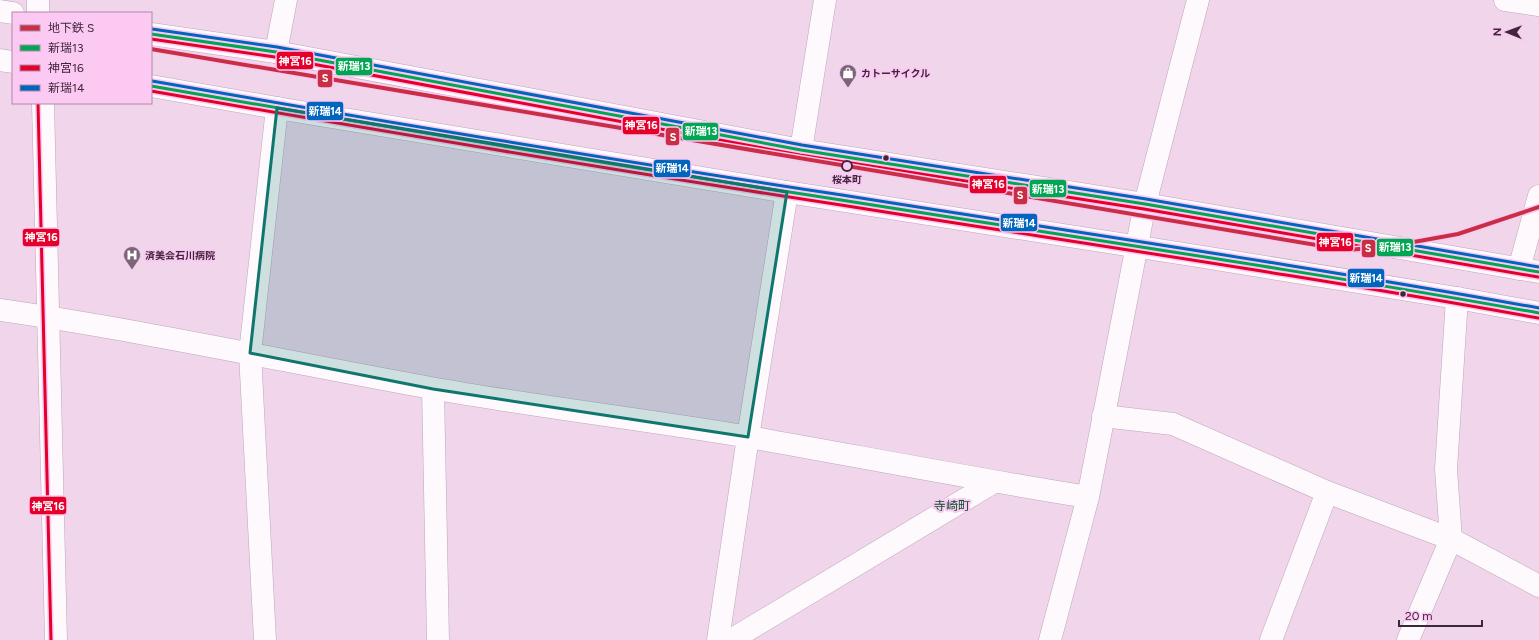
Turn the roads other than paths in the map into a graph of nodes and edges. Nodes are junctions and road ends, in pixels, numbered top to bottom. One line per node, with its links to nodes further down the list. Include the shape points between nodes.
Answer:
1 (38, 0): 8 (street)
2 (286, 0): 11 (street)
3 (825, 0): 17 (street)
4 (1198, 0): 20 (street)
5 (1505, 0): 6 (street)
6 (1539, 6)
7 (0, 11): 9 (street)
8 (38, 12)
9 (12, 13)
10 (152, 34): 11 (street)
11 (276, 52): 17 (street)
12 (0, 60): 13 (street)
13 (12, 62)
14 (152, 86): 16 (street)
15 (42, 104): 26 (street)
16 (277, 108): 18 (street); 27 (street)
17 (801, 150): 20 (street)
18 (787, 192): 21 (street); 30 (street)
19 (1539, 196): 22 (street)
20 (1145, 204): 21 (street); 22 (street)
21 (1136, 246): 23 (street); 29 (street)
22 (1529, 271)
23 (1457, 298): 25 (street); 34 (street, via 1446,469)
24 (0, 310): 26 (street)
25 (1539, 313)
26 (48, 317): 27 (street); 36 (street)
27 (250, 353): 28 (street); 37 (street)
28 (433, 389): 30 (street); 38 (street)
29 (1103, 416): 32 (street, via 1173,424); 33 (street)
30 (748, 437): 31 (street); 39 (street)
31 (994, 482): 33 (street); 40 (street)
32 (1327, 492): 34 (street); 42 (street)
33 (1088, 497): 41 (street)
34 (1451, 539): 35 (street); 43 (street)
35 (1539, 586)
36 (56, 640)
37 (265, 640)
38 (438, 640)
39 (718, 640)
40 (731, 640)
41 (1050, 640)
42 (1271, 640)
43 (1408, 640)

